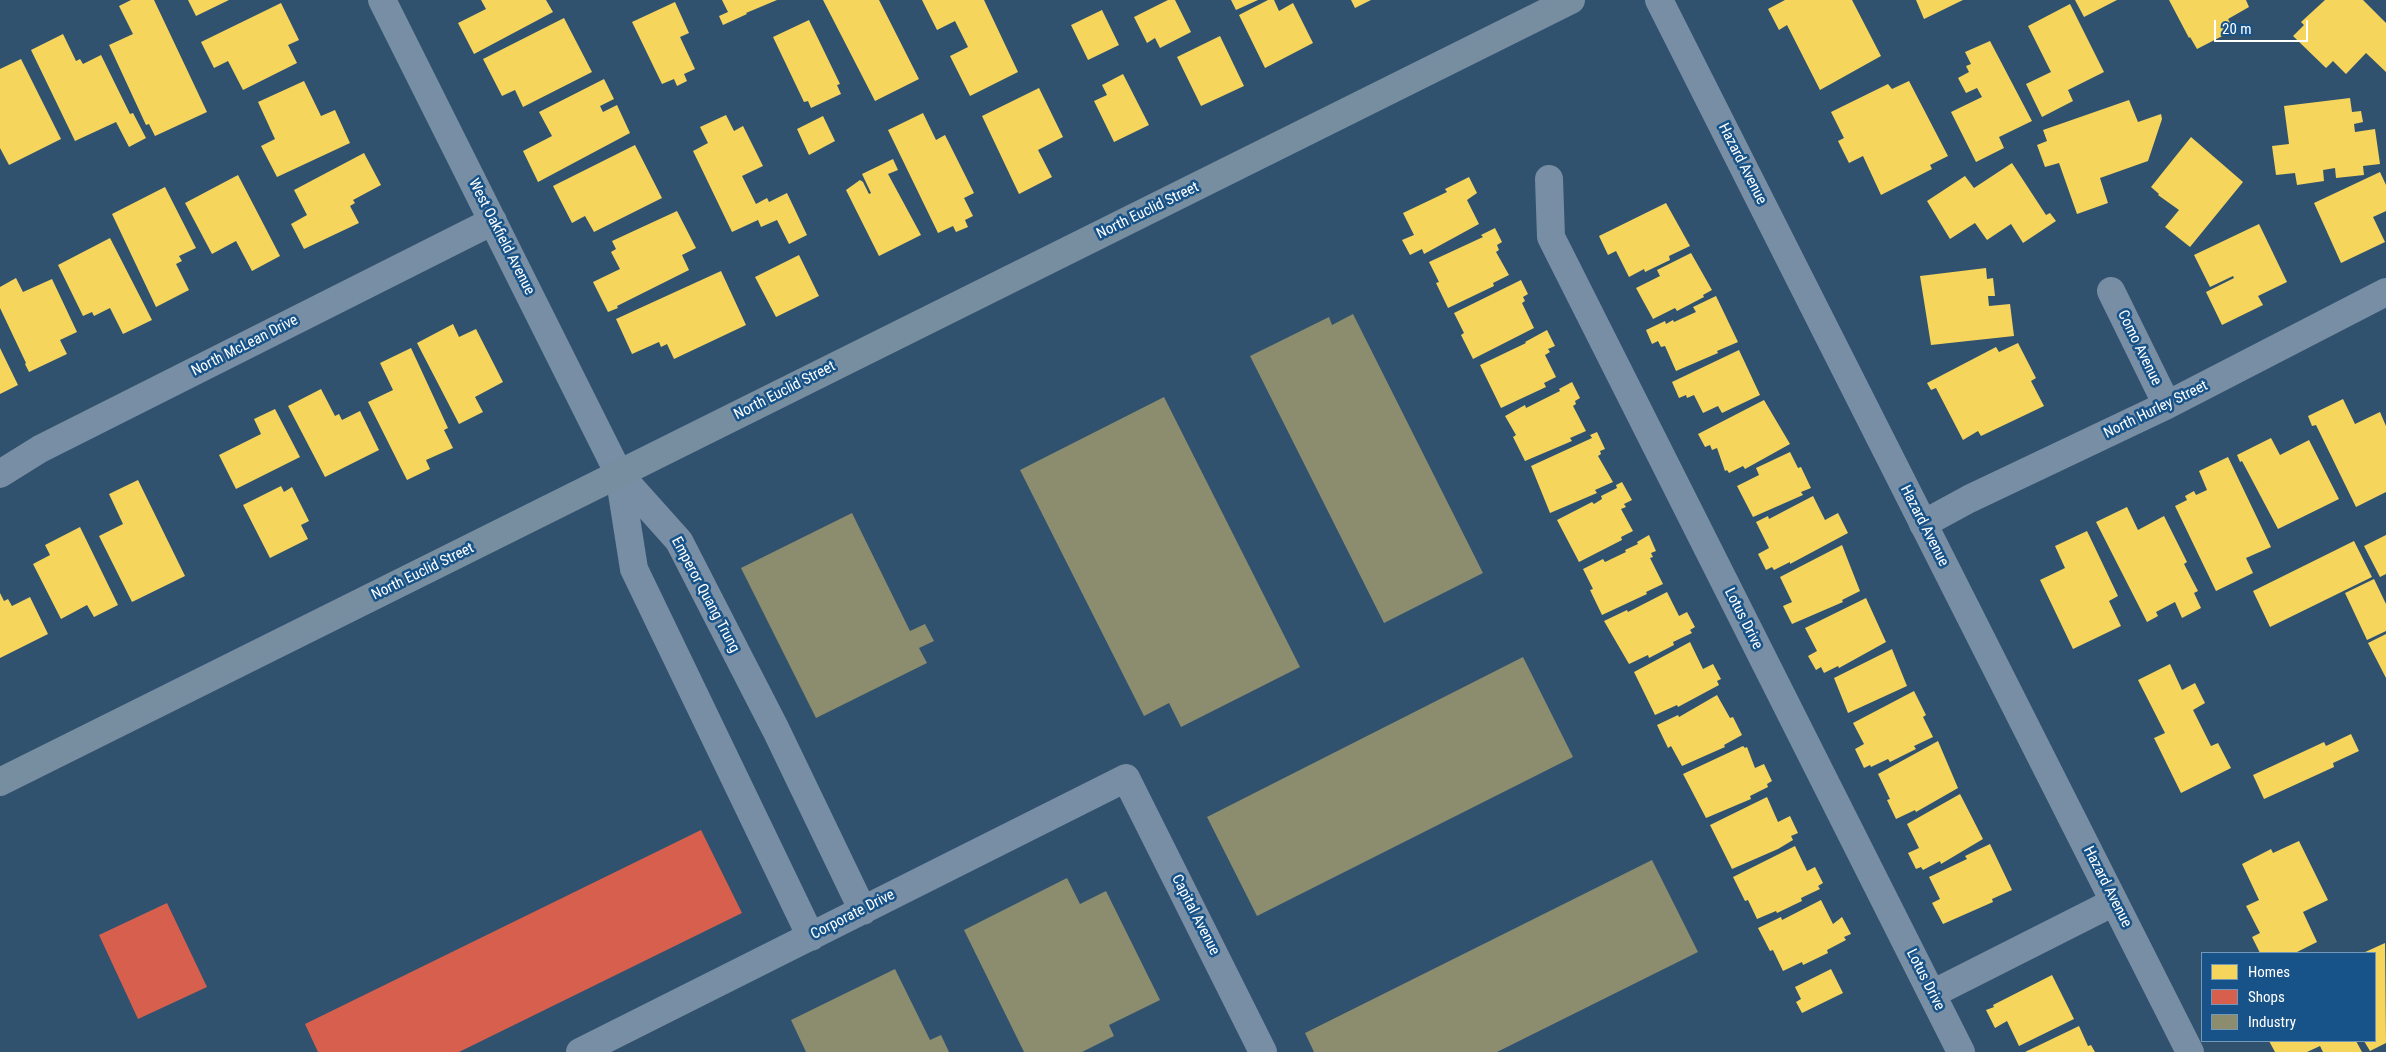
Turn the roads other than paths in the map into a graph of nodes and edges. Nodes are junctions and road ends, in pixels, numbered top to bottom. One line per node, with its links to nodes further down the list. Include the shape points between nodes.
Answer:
1 (382, 0): 5 (street, West Oakfield Avenue)
2 (1570, 0): 10 (main road, North Euclid Street)
3 (1659, 0): 11 (street, Hazard Avenue)
4 (1549, 179): 17 (street, Lotus Drive, via 1551,237)
5 (493, 221): 9 (street, North McLean Drive, via 40,449); 10 (street, West Oakfield Avenue)
6 (2111, 291): 8 (street, Como Avenue)
7 (2386, 292): 8 (street, North Hurley Street)
8 (2167, 405): 11 (street, North Hurley Street)
9 (0, 474)
10 (619, 474): 13 (main road, North Euclid Street); 15 (street, Emperor Quang Trung, via 679,541 776,730); 16 (street, via 634,569)
11 (1923, 524): 14 (street, Hazard Avenue)
12 (1126, 778): 15 (street, Corporate Drive); 19 (street, Capital Avenue)
13 (0, 782)
14 (2114, 902): 17 (street); 21 (street, Hazard Avenue)
15 (863, 911): 16 (street, Corporate Drive)
16 (810, 937): 18 (street, Corporate Drive)
17 (1932, 994): 20 (street, Lotus Drive)
18 (580, 1052)
19 (1263, 1052)
20 (1961, 1052)
21 (2190, 1052)

